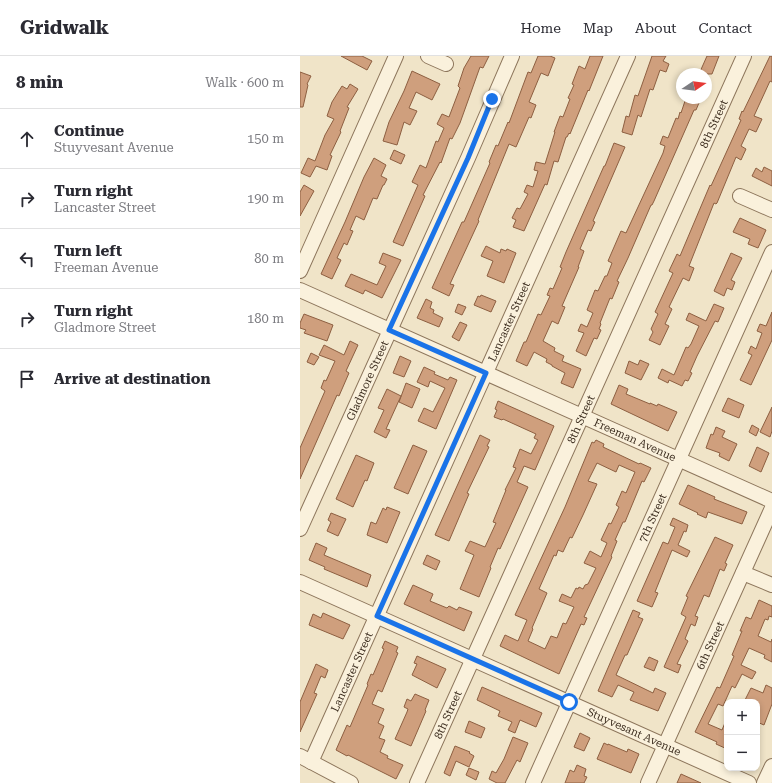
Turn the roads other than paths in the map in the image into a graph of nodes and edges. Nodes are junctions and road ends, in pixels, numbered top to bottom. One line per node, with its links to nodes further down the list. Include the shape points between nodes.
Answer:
1 (396, 56): 10 (street)
2 (428, 56): 6 (street)
3 (512, 56): 12 (street, Gladmore Street)
4 (628, 56): 13 (street, Lancaster Street)
5 (744, 56): 14 (street, 8th Street)
6 (446, 64)
7 (740, 196): 8 (street)
8 (772, 210)
9 (772, 252): 15 (street, 7th Street)
10 (300, 271)
11 (300, 290): 12 (street, Freeman Avenue)
12 (389, 330): 13 (street, Freeman Avenue); 18 (street, Gladmore Street)
13 (486, 373): 14 (street, Freeman Avenue); 22 (street, Lancaster Street)
14 (582, 417): 15 (street, Freeman Avenue); 23 (street, 8th Street)
15 (678, 459): 16 (street, Freeman Avenue); 24 (street, 7th Street)
16 (772, 502)
17 (772, 508): 19 (street, 6th Street)
18 (300, 529)
19 (743, 572): 21 (street); 25 (street, 6th Street)
20 (300, 582): 22 (street, Stuyvesant Avenue)
21 (772, 586)
22 (377, 616): 23 (street, Stuyvesant Avenue); 26 (street, Lancaster Street)
23 (473, 659): 24 (street, Stuyvesant Avenue); 29 (street, 8th Street)
24 (569, 702): 25 (street, Stuyvesant Avenue); 30 (street, 7th Street)
25 (665, 746): 31 (street, 6th Street); 32 (street, Stuyvesant Avenue)
26 (305, 759): 28 (street)
27 (772, 766): 33 (street)
28 (352, 783)
29 (417, 783)
30 (533, 783)
31 (648, 783)
32 (749, 783)
33 (764, 783)

